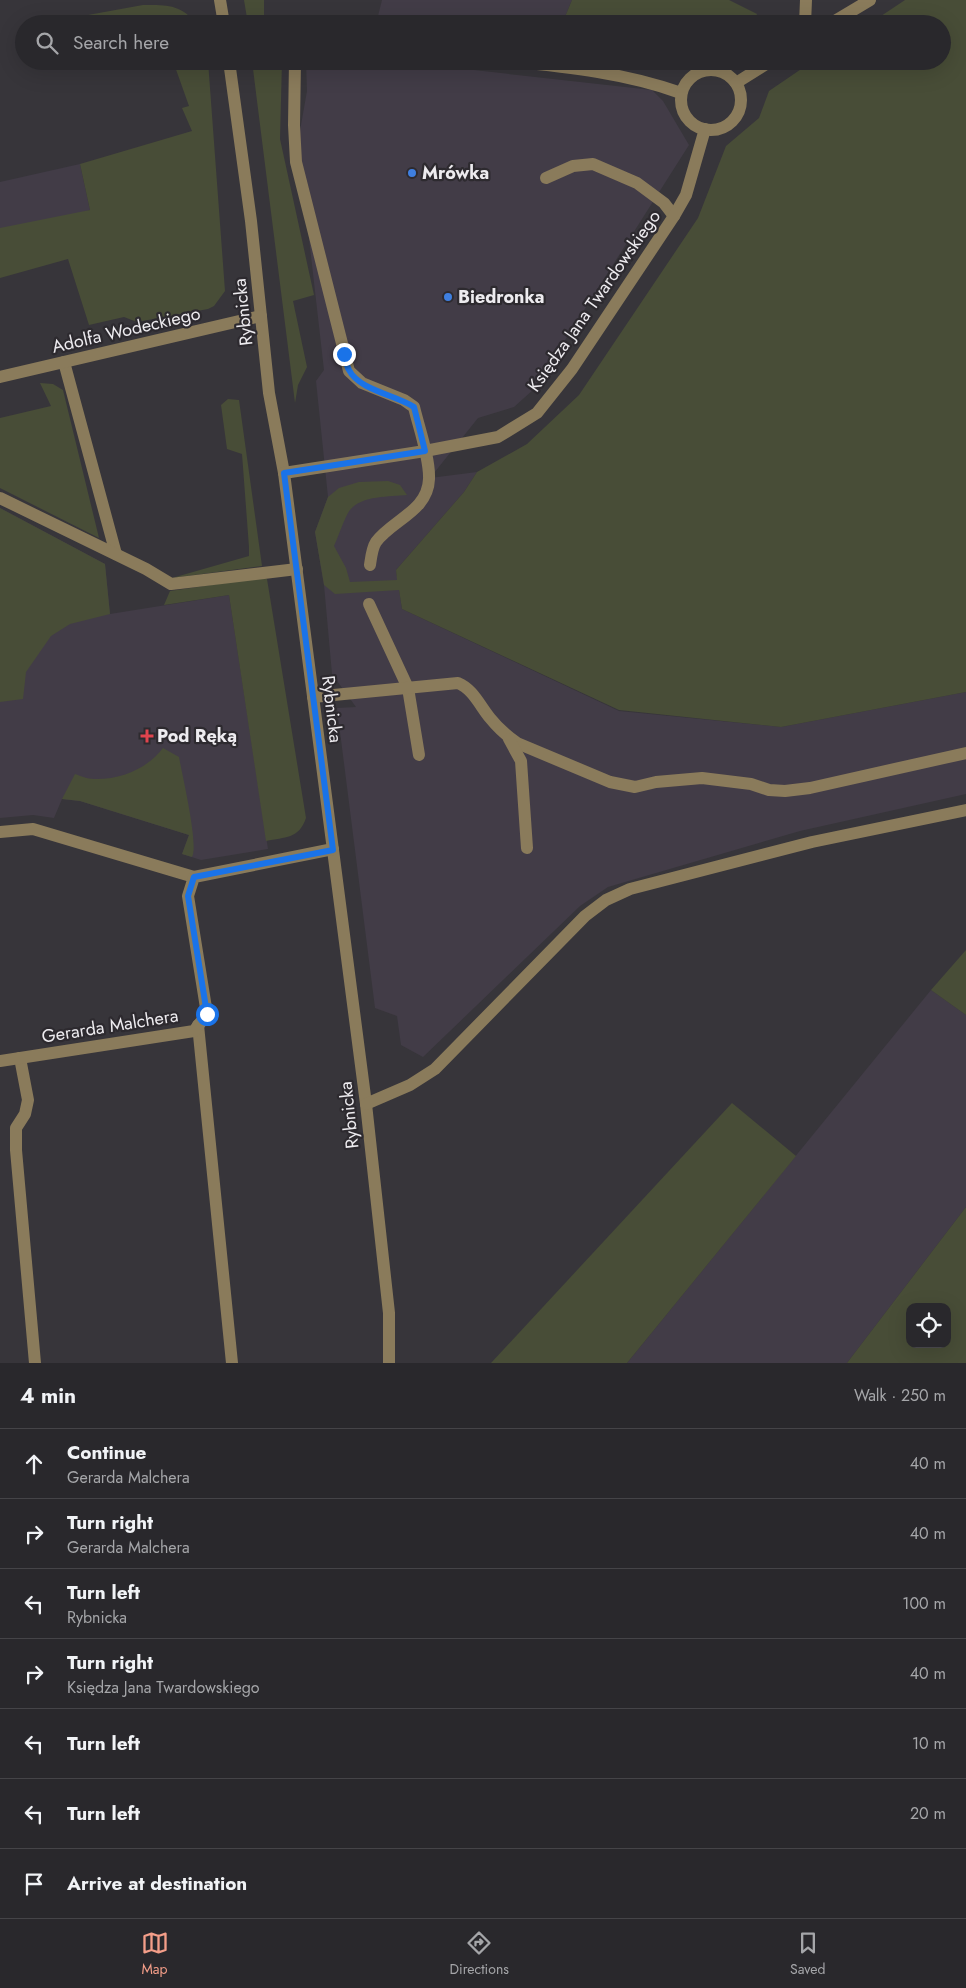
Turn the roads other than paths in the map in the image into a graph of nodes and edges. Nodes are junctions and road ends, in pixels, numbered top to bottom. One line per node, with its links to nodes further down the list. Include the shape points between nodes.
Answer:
1 (220, 0): 4 (street)
2 (806, 0): 5 (street)
3 (870, 0): 6 (street)
4 (222, 15)
5 (805, 15)
6 (845, 15)
7 (230, 70): 16 (street, Rybnicka)
8 (294, 70): 19 (street, via 296,162 349,371 362,383 414,407)
9 (587, 70): 12 (street, via 655,84)
10 (757, 70): 11 (street)
11 (736, 83): 12 (street, via 719,71 709,70 691,77); 13 (street, via 741,101 734,120 716,130)
12 (681, 93): 13 (street, via 681,103 688,120)
13 (705, 130): 15 (street, Księdza Jana Twardowskiego, via 686,195)
14 (546, 178): 15 (street, via 573,166 593,164 653,193)
15 (674, 216): 19 (street, Księdza Jana Twardowskiego, via 572,369 536,413 498,436)
16 (261, 316): 17 (street, Adolfa Wodeckiego); 20 (street, Rybnicka, via 269,392)
17 (64, 362): 18 (street, Adolfa Wodeckiego); 22 (street)
18 (0, 378)
19 (425, 451): 20 (street, Księdza Jana Twardowskiego); 23 (street, via 429,479 427,491 418,506 374,544)
20 (284, 473): 24 (street, Rybnicka)
21 (0, 498): 22 (street)
22 (116, 554): 24 (street, via 171,584)
23 (370, 564)
24 (297, 569): 27 (street, Rybnicka)
25 (369, 604): 26 (street)
26 (408, 688): 27 (street); 28 (street, via 458,683 467,687); 30 (street)
27 (313, 697): 34 (street, Rybnicka)
28 (506, 735): 29 (street, via 536,752 610,782 635,787 702,778 785,791); 33 (street, via 521,761)
29 (966, 754)
30 (419, 756)
31 (966, 810): 39 (street, via 812,842 630,889 606,900 585,916 436,1069 410,1085)
32 (0, 832): 35 (street, via 33,829)
33 (527, 848)
34 (333, 850): 35 (street); 39 (street, Rybnicka)
35 (194, 877): 36 (street, Gerarda Malchera, via 188,896 207,1014)
36 (198, 1025): 37 (street, Gerarda Malchera, via 194,1031); 41 (street)
37 (20, 1058): 38 (street, Gerarda Malchera); 40 (street, via 28,1100 25,1114 16,1128 16,1150)
38 (0, 1061)
39 (366, 1104): 42 (street, Rybnicka, via 389,1313)
40 (35, 1363)
41 (232, 1363)
42 (389, 1363)

